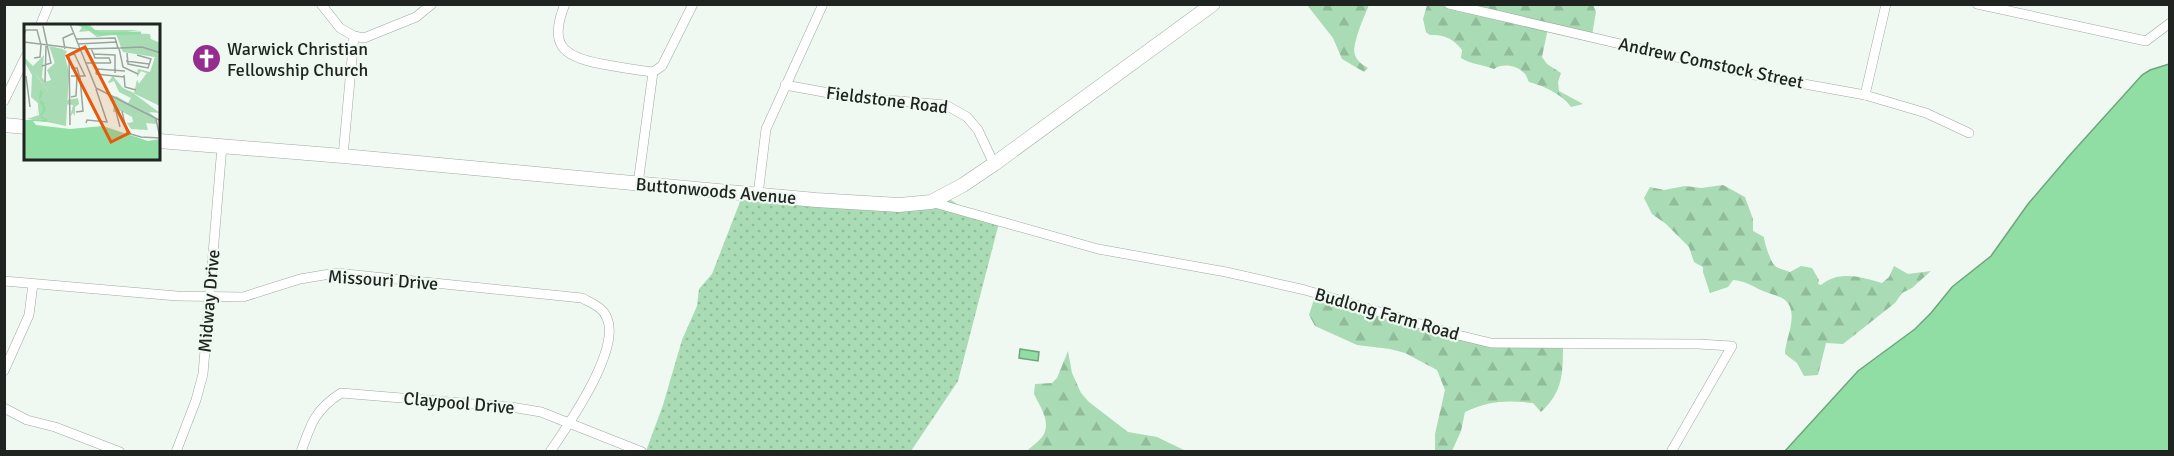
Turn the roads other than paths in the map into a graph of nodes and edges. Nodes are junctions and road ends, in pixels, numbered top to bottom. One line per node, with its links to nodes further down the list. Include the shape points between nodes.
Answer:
1 (49, 4): 12 (street)
2 (321, 4): 13 (street, via 340,28)
3 (432, 4): 13 (street, via 416,17 364,38)
4 (565, 4): 15 (street, via 558,22 559,40 570,56 590,63)
5 (693, 4): 15 (street, via 662,66)
6 (823, 4): 16 (street)
7 (1213, 4): 25 (street, Buttonwoods Avenue)
8 (1449, 4): 17 (street, Andrew Comstock Street, via 1749,74)
9 (1886, 4): 17 (street)
10 (1977, 4): 11 (street, via 2146,40)
11 (2169, 23)
12 (41, 24)
13 (354, 36): 24 (street)
14 (24, 60): 18 (street)
15 (652, 72): 26 (street)
16 (785, 86): 25 (street, Fieldstone Road, via 851,97 946,105 967,117 978,130); 27 (street, via 766,129)
17 (1865, 95): 21 (street, Andrew Comstock Street, via 1926,113)
18 (4, 101)
19 (4, 125): 20 (street)
20 (24, 127)
21 (1969, 133)
22 (160, 141): 23 (street, Buttonwoods Avenue)
23 (222, 146): 24 (street, Buttonwoods Avenue); 31 (street, Midway Drive)
24 (343, 156): 26 (street, Buttonwoods Avenue)
25 (994, 164): 28 (street, Buttonwoods Avenue)
26 (638, 184): 27 (street, Buttonwoods Avenue)
27 (758, 195): 28 (street, Buttonwoods Avenue, via 899,206)
28 (931, 202): 40 (street, Budlong Farm Road, via 1098,249 1305,290 1491,343 1732,346)
29 (4, 281): 30 (street, Missouri Drive)
30 (33, 284): 31 (street, Missouri Drive); 32 (street, via 29,315)
31 (209, 297): 34 (street, Missouri Drive, via 243,297 300,279 336,273 582,298 607,318 610,338 588,393); 36 (street, Midway Drive, via 203,374)
32 (4, 371)
33 (4, 408): 35 (street, via 27,420)
34 (570, 422): 37 (street, Claypool Drive, via 510,407 341,393 312,419); 38 (street, Missouri Drive); 39 (street, Claypool Drive)
35 (120, 452)
36 (176, 452)
37 (301, 452)
38 (550, 452)
39 (642, 452)
40 (1671, 452)

